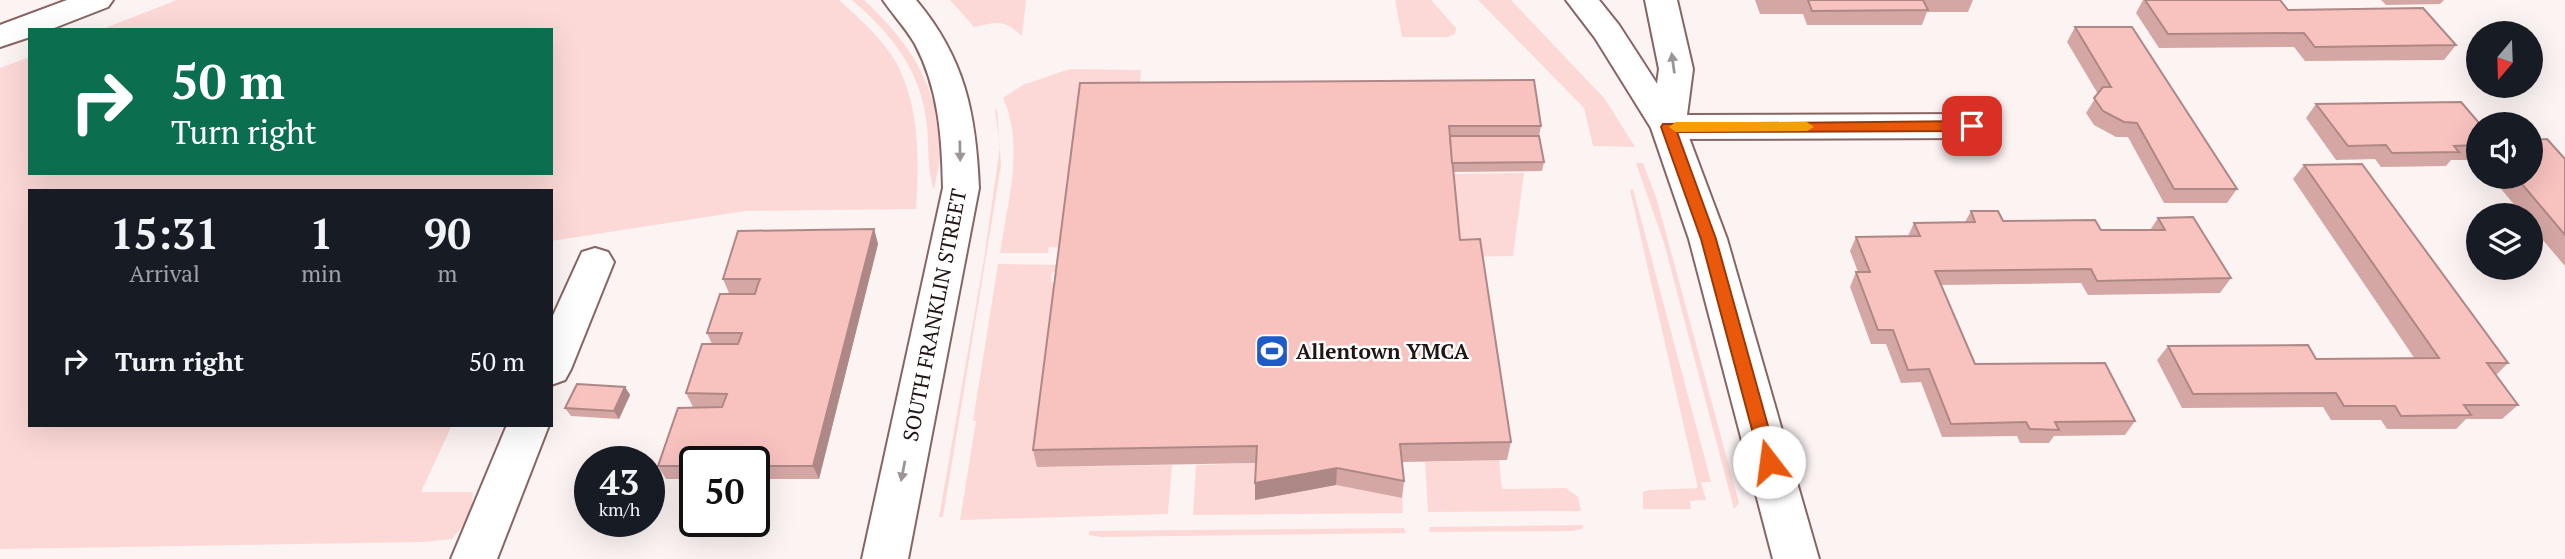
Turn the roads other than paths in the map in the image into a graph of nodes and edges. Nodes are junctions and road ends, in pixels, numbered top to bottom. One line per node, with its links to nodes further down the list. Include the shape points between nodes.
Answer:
1 (97, 0): 7 (main road)
2 (899, 0): 14 (main road, SOUTH FRANKLIN STREET, one-way to 14, via 930,40 950,84 960,133 961,188)
3 (1562, 0): 6 (main road)
4 (1581, 0): 6 (main road)
5 (1661, 0): 9 (main road, one-way to 5, via 1676,69)
6 (1607, 32): 9 (main road)
7 (0, 37)
8 (1972, 126): 9 (main road)
9 (1668, 127): 15 (main road, via 1708,239)
10 (595, 262): 11 (main road)
11 (553, 364)
12 (527, 427): 13 (main road)
13 (474, 559)
14 (885, 559)
15 (1796, 559)

